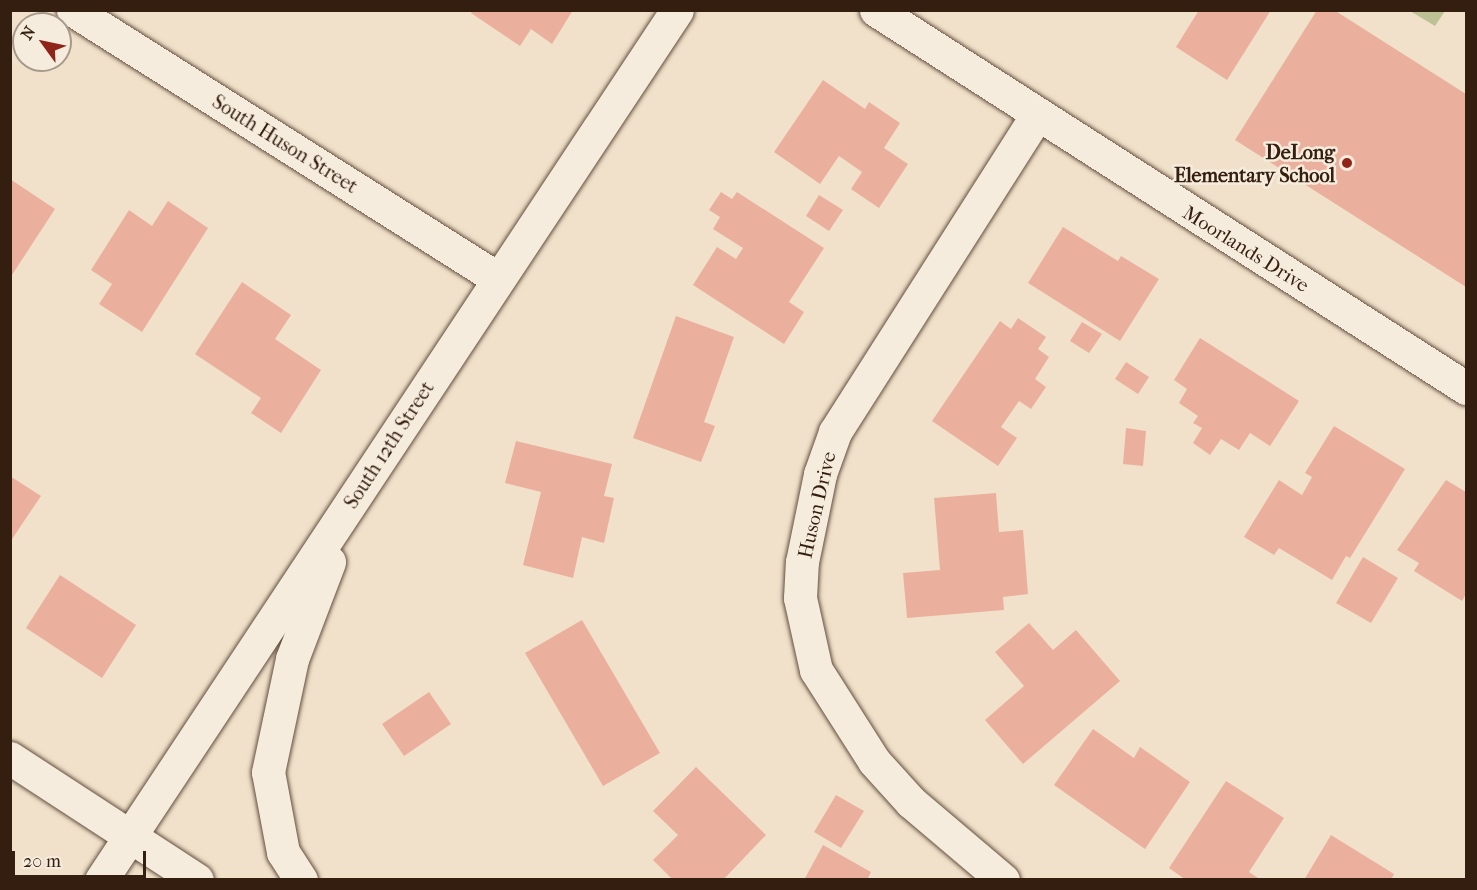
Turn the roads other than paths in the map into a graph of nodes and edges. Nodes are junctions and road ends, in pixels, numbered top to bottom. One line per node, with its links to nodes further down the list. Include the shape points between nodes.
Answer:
1 (73, 10): 5 (street, South Huson Street)
2 (677, 10): 5 (street, South 12th Street)
3 (876, 10): 4 (street, Moorlands Drive)
4 (1037, 115): 6 (street, Moorlands Drive); 13 (street, Huson Drive, via 835,432 820,474 802,562 800,598 816,670 874,761 911,802)
5 (497, 278): 7 (street, South 12th Street)
6 (1467, 388)
7 (351, 504): 9 (street, South 12th Street); 12 (street, via 292,659 268,772 283,852)
8 (10, 758): 9 (street)
9 (131, 834): 10 (street, South 12th Street); 11 (street)
10 (101, 879)
11 (197, 879)
12 (301, 879)
13 (1003, 879)

